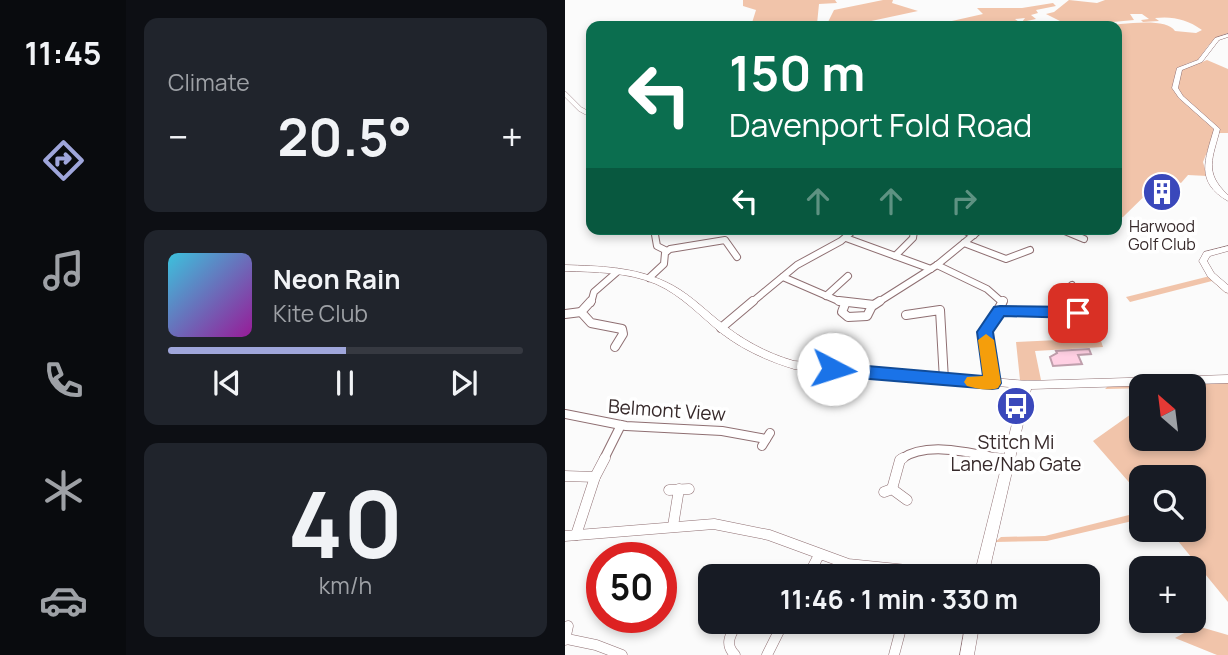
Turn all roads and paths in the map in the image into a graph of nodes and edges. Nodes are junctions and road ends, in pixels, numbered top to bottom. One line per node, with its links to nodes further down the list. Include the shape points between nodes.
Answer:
1 (1228, 35): 4 (street, via 1217,39 1203,59 1179,69 1175,88 1217,129 1207,167 1213,185)
2 (565, 94): 3 (street)
3 (586, 113)
4 (1228, 199)
5 (655, 235): 15 (street, via 657,246)
6 (848, 235): 10 (street)
7 (914, 235): 16 (street)
8 (974, 235): 12 (street)
9 (1075, 235): 11 (street)
10 (846, 237): 16 (street); 21 (street)
11 (1085, 239)
12 (964, 243): 14 (street, via 1006,259); 18 (street)
13 (1228, 248): 25 (street, via 1207,254 1203,261)
14 (1031, 249)
15 (667, 251): 17 (street, via 725,240); 23 (street, via 664,264)
16 (895, 256): 18 (street)
17 (737, 257)
18 (934, 267): 28 (street); 29 (street, via 999,296)
19 (565, 268): 20 (street)
20 (617, 272): 23 (street); 30 (street, via 594,292)
21 (783, 277): 26 (street); 33 (street)
22 (848, 277): 26 (street)
23 (649, 278): 33 (street, via 682,296)
24 (1072, 285): 29 (street, via 1082,308 1078,313)
25 (1228, 290)
26 (826, 296): 27 (street)
27 (845, 304): 28 (street); 28 (street, via 842,312 848,317 867,316)
28 (872, 306)
29 (1000, 311): 37 (street, via 985,332)
30 (581, 312): 31 (street); 34 (street, via 591,323 622,329)
31 (565, 314)
32 (906, 315): 36 (street, via 940,310)
33 (721, 328): 36 (street, via 763,355 794,365)
34 (616, 343)
35 (1228, 379): 38 (street)
36 (944, 380): 37 (street)
37 (992, 383): 38 (street)
38 (1027, 385): 42 (street)
39 (565, 414): 40 (street, Belmont View)
40 (621, 425): 41 (street, Belmont View, via 708,428); 44 (street)
41 (766, 439)
42 (1008, 460): 46 (street, via 938,451 903,452 888,491); 53 (street)
43 (565, 476): 44 (street)
44 (595, 477): 48 (street)
45 (679, 489): 47 (street)
46 (907, 500)
47 (673, 526): 48 (street); 50 (street, via 740,527)
48 (576, 535): 49 (street)
49 (565, 537)
50 (819, 555): 51 (street); 52 (street)
51 (814, 564)
52 (850, 564)
53 (984, 564)
54 (568, 626): 59 (street)
55 (731, 634): 61 (street, via 728,640)
56 (778, 634): 62 (street)
57 (900, 634): 63 (street)
58 (971, 634): 64 (street)
59 (566, 640): 60 (street, via 586,641)
60 (622, 655)
61 (735, 655)
62 (767, 655)
63 (894, 655)
64 (967, 655)

